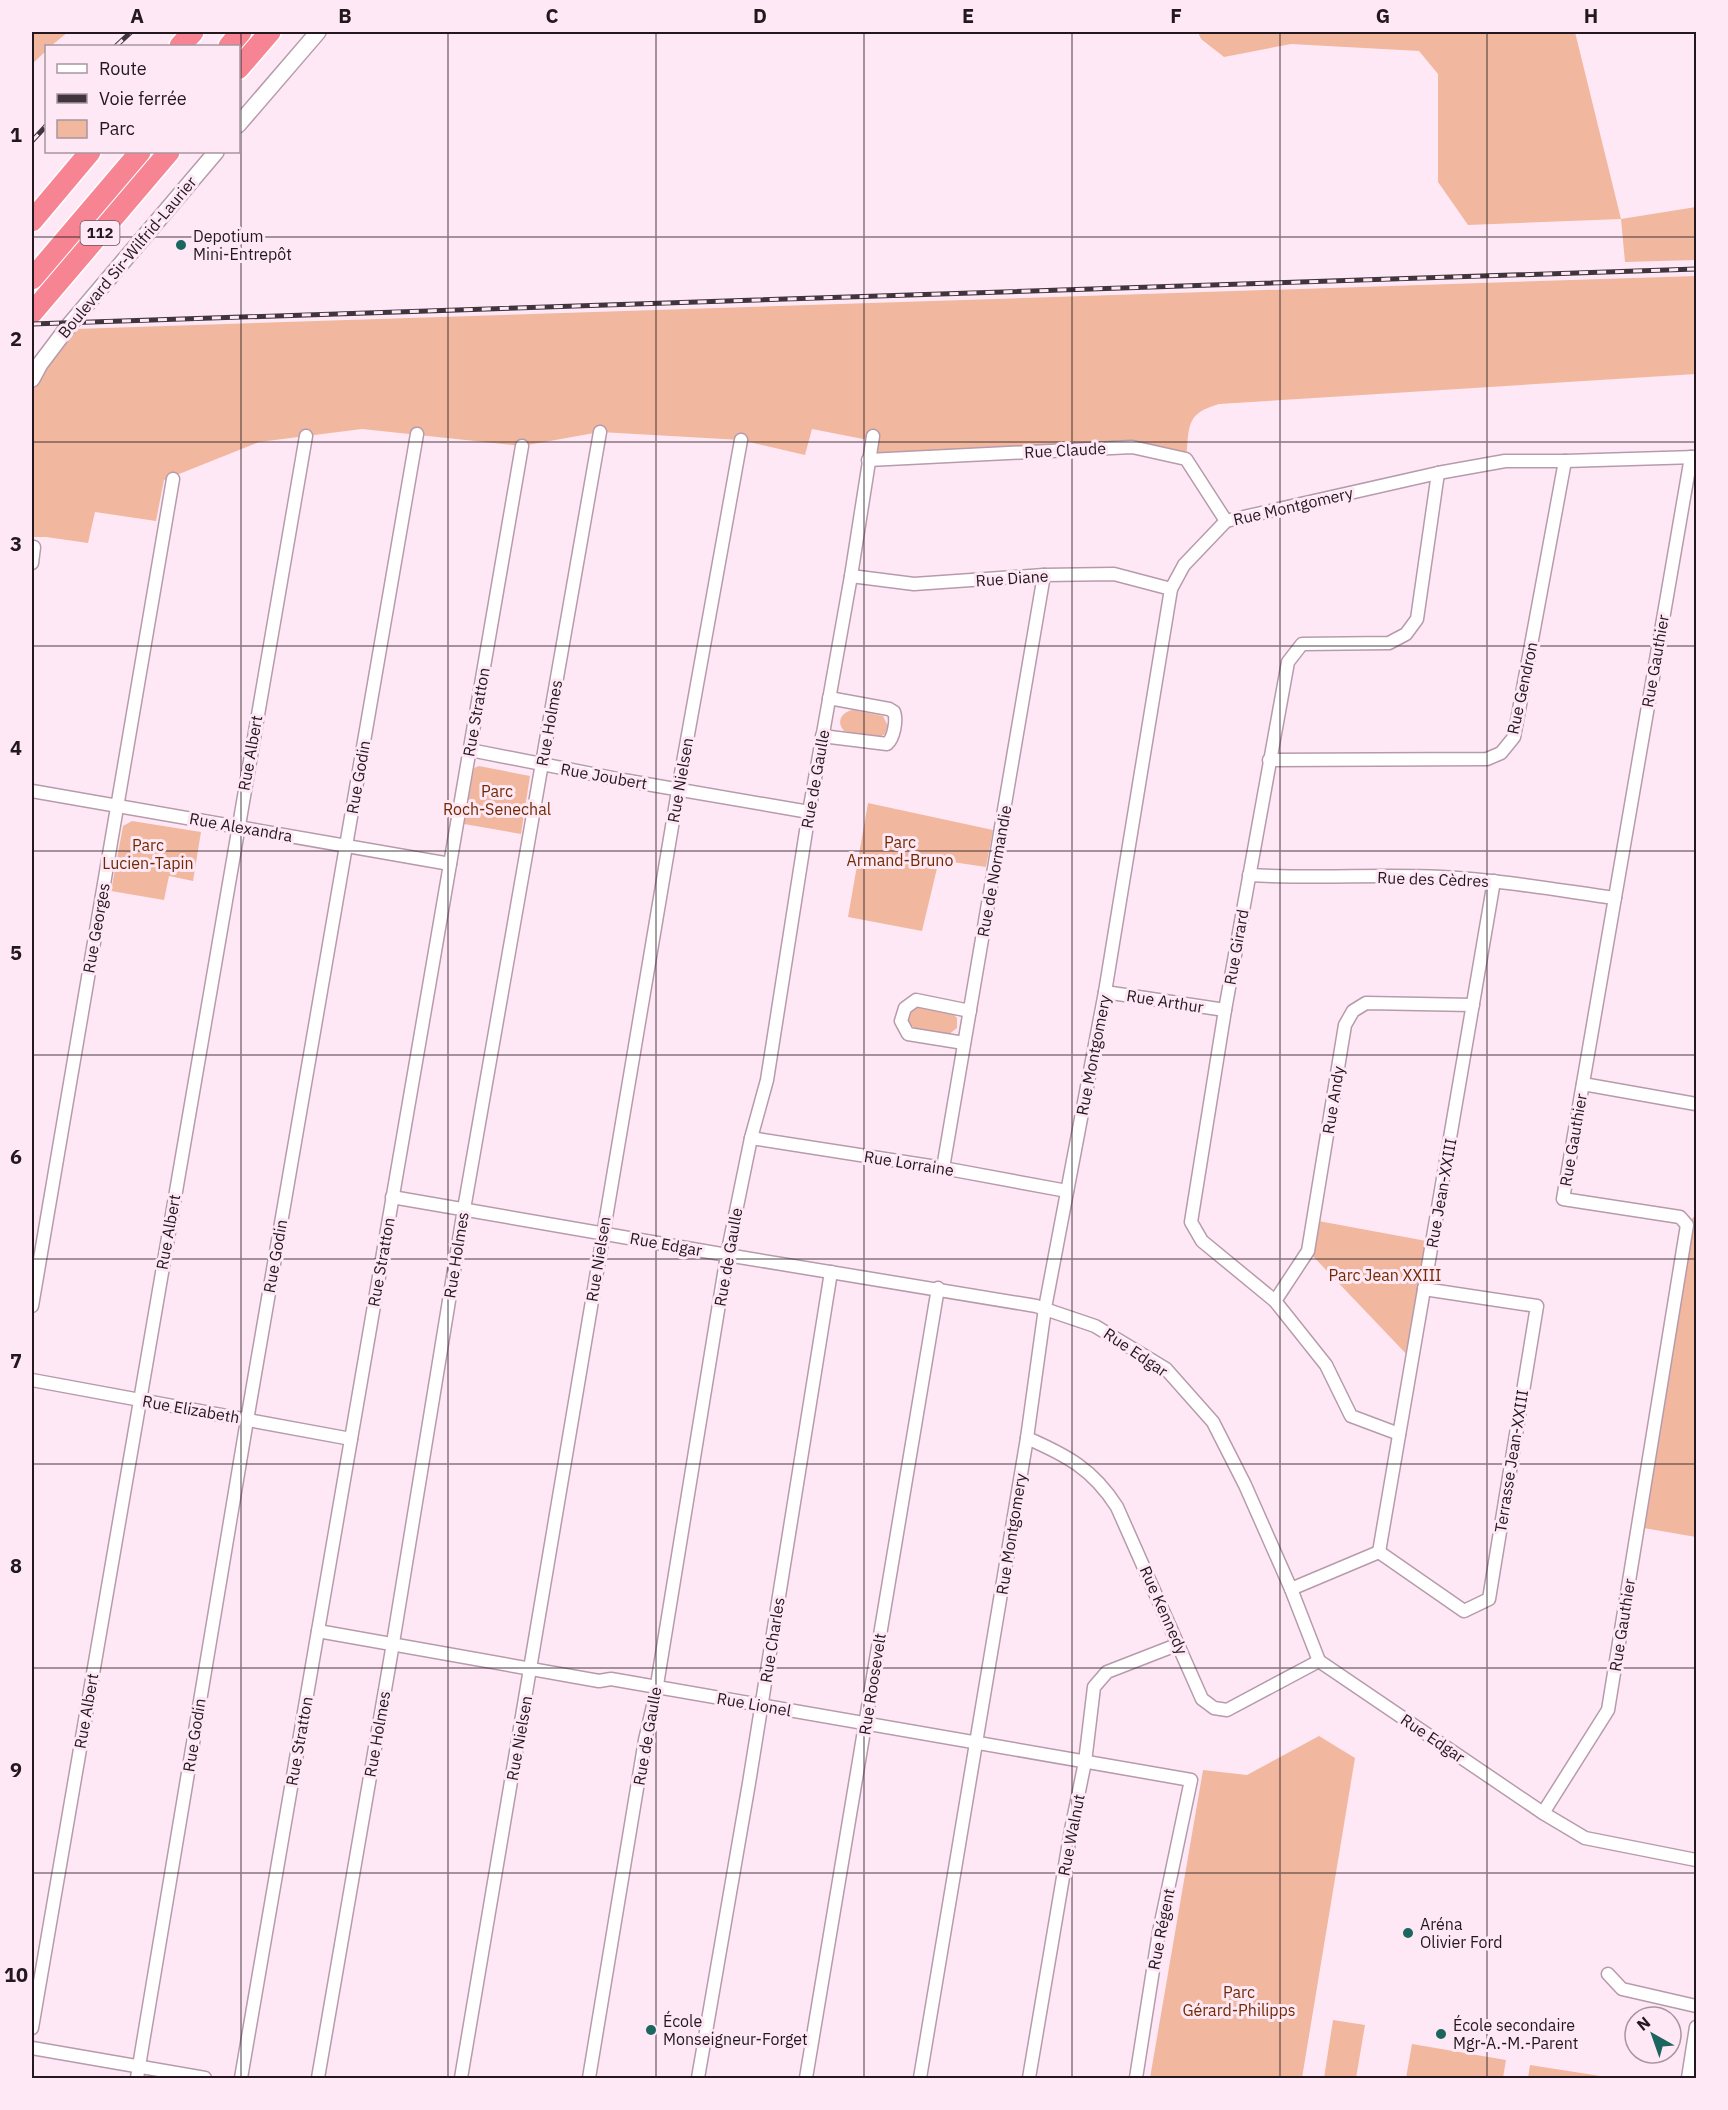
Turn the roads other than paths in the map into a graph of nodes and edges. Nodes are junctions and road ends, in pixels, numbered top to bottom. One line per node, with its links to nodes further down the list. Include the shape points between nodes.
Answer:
1 (193, 32): 5 (highway)
2 (241, 32): 6 (highway)
3 (270, 32): 7 (highway)
4 (318, 32): 8 (street)
5 (181, 45)
6 (230, 45)
7 (240, 67)
8 (240, 124)
9 (89, 153): 13 (highway)
10 (139, 153): 14 (highway, 112)
11 (168, 153): 15 (highway, 112)
12 (215, 153): 16 (street, Boulevard Sir-Wilfrid-Laurier)
13 (32, 221)
14 (32, 279)
15 (32, 313)
16 (36, 368): 17 (street, Boulevard Sir-Wilfrid-Laurier)
17 (32, 379)
18 (600, 432): 39 (street, Rue Holmes)
19 (417, 434): 45 (street, Rue Godin)
20 (306, 436): 44 (street, Rue Albert)
21 (873, 436): 25 (street, Rue de Gaulle)
22 (741, 440): 40 (street, Rue Nielsen)
23 (522, 446): 37 (street, Rue Stratton)
24 (1694, 457): 26 (street, Rue Montgomery); 49 (street, Rue Gauthier)
25 (868, 460): 29 (street, Rue Claude, via 1132,447 1186,459); 33 (street, Rue de Gaulle)
26 (1565, 461): 27 (street, Rue Montgomery, via 1505,461); 38 (street, Rue Gendron, via 1514,737 1502,753 1487,759)
27 (1438, 473): 29 (street, Rue Montgomery); 38 (street, Rue Girard, via 1417,619 1406,634 1389,643 1302,644 1288,662)
28 (173, 479): 42 (street, Rue Georges)
29 (1226, 521): 34 (street, Rue Montgomery, via 1184,565)
30 (34, 547): 31 (street)
31 (32, 563)
32 (1044, 575): 33 (street, Rue Diane, via 914,584); 34 (street, Rue Diane, via 1114,573); 53 (street, Rue de Normandie)
33 (851, 576): 35 (street, Rue de Gaulle)
34 (1171, 589): 50 (street, Rue Montgomery)
35 (829, 698): 36 (street, Rue de Gaulle); 36 (street, via 889,710 896,716 887,744)
36 (822, 736): 43 (street, Rue de Gaulle)
37 (470, 750): 39 (street, Rue Joubert); 46 (street, Rue Stratton)
38 (1269, 760): 47 (street, Rue Girard)
39 (542, 765): 40 (street, Rue Joubert); 61 (street, Rue Holmes)
40 (678, 789): 43 (street, Rue Joubert); 62 (street, Rue Nielsen)
41 (32, 791): 42 (street, Rue Alexandra)
42 (116, 805): 44 (street, Rue Alexandra); 68 (street, Rue Georges)
43 (809, 812): 57 (street, Rue de Gaulle, via 767,1080)
44 (238, 827): 45 (street, Rue Alexandra); 71 (street, Rue Albert)
45 (346, 846): 46 (street, Rue Alexandra); 72 (street, Rue Godin)
46 (450, 864): 60 (street, Rue Stratton)
47 (1250, 875): 48 (street, Rue des Cèdres); 52 (street, Rue Girard)
48 (1494, 881): 49 (street, Rue des Cèdres); 51 (street, Rue Jean-XXIII)
49 (1615, 898): 55 (street, Rue Gauthier)
50 (1106, 992): 52 (street, Rue Arthur); 59 (street, Rue Montgomery)
51 (1473, 1005): 66 (street, Rue Jean-XXIII); 67 (street, Rue Andy, via 1366,1003 1353,1011 1346,1025 1308,1251)
52 (1225, 1010): 67 (street, Rue Girard, via 1191,1222 1202,1240)
53 (970, 1011): 54 (street, Rue de Normandie); 54 (street, via 916,1000 905,1008 901,1021 908,1034)
54 (964, 1043): 58 (street, Rue de Normandie)
55 (1583, 1084): 56 (street); 89 (street, Rue Gauthier, via 1563,1199 1680,1217 1688,1225 1608,1710)
56 (1696, 1104)
57 (751, 1138): 58 (street, Rue Lorraine); 63 (street, Rue de Gaulle)
58 (943, 1168): 59 (street, Rue Lorraine)
59 (1066, 1191): 69 (street, Rue Montgomery)
60 (392, 1197): 61 (street, Rue Edgar); 75 (street, Rue Stratton)
61 (464, 1209): 62 (street, Rue Edgar); 80 (street, Rue Holmes)
62 (603, 1233): 63 (street, Rue Edgar); 82 (street, Rue Nielsen)
63 (727, 1255): 64 (street, Rue Edgar); 83 (street, Rue de Gaulle)
64 (831, 1272): 65 (street, Rue Edgar); 84 (street, Rue Charles)
65 (938, 1288): 69 (street, Rue Edgar); 85 (street, Rue Roosevelt)
66 (1424, 1289): 73 (street, Rue Jean-XXIII); 76 (street, Terrasse Jean-XXIII, via 1537,1306 1489,1599 1464,1611)
67 (1275, 1301): 73 (street, Rue Girard, via 1326,1365 1351,1416)
68 (32, 1306)
69 (1045, 1308): 74 (street, Rue Montgomery); 77 (street, Rue Edgar, via 1095,1326 1166,1369 1213,1422)
70 (32, 1380): 71 (street, Rue Elizabeth)
71 (140, 1400): 72 (street, Rue Elizabeth); 94 (street, Rue Albert)
72 (247, 1420): 75 (street, Rue Elizabeth); 96 (street, Rue Godin)
73 (1399, 1434): 76 (street, Rue Jean-XXIII)
74 (1027, 1437): 79 (street, Rue Kennedy, via 1064,1454 1107,1491 1118,1507); 86 (street, Rue Montgomery)
75 (351, 1438): 78 (street, Rue Stratton)
76 (1379, 1552): 77 (street)
77 (1291, 1589): 81 (street, Rue Edgar)
78 (318, 1631): 80 (street, Rue Lionel); 98 (street, Rue Stratton)
79 (1179, 1644): 81 (street, Rue Kennedy, via 1202,1699 1214,1708 1227,1710); 87 (street, Rue Walnut, via 1107,1672 1094,1687)
80 (393, 1645): 82 (street, Rue Lionel); 99 (street, Rue Holmes)
81 (1319, 1661): 89 (street, Rue Edgar)
82 (531, 1668): 83 (street, Rue Lionel); 100 (street, Rue Nielsen)
83 (656, 1687): 84 (street, Rue Lionel); 101 (street, Rue de Gaulle)
84 (761, 1705): 85 (street, Rue Lionel); 102 (street, Rue Charles)
85 (866, 1723): 86 (street, Rue Lionel); 103 (street, Rue Roosevelt)
86 (976, 1743): 87 (street, Rue Lionel); 104 (street, Rue Montgomery)
87 (1085, 1762): 88 (street, Rue Lionel); 105 (street, Rue Walnut)
88 (1191, 1780): 106 (street, Rue Régent, via 1159,1932)
89 (1543, 1813): 90 (street, Rue Edgar, via 1585,1838)
90 (1696, 1860)
91 (1608, 1974): 92 (street, via 1622,1989)
92 (1696, 2006)
93 (1696, 2027): 107 (street)
94 (32, 2028)
95 (32, 2048): 96 (street)
96 (138, 2073): 97 (street)
97 (205, 2079)
98 (240, 2079)
99 (318, 2079)
100 (461, 2079)
101 (589, 2079)
102 (698, 2079)
103 (806, 2079)
104 (920, 2079)
105 (1029, 2079)
106 (1136, 2079)
107 (1688, 2079)

